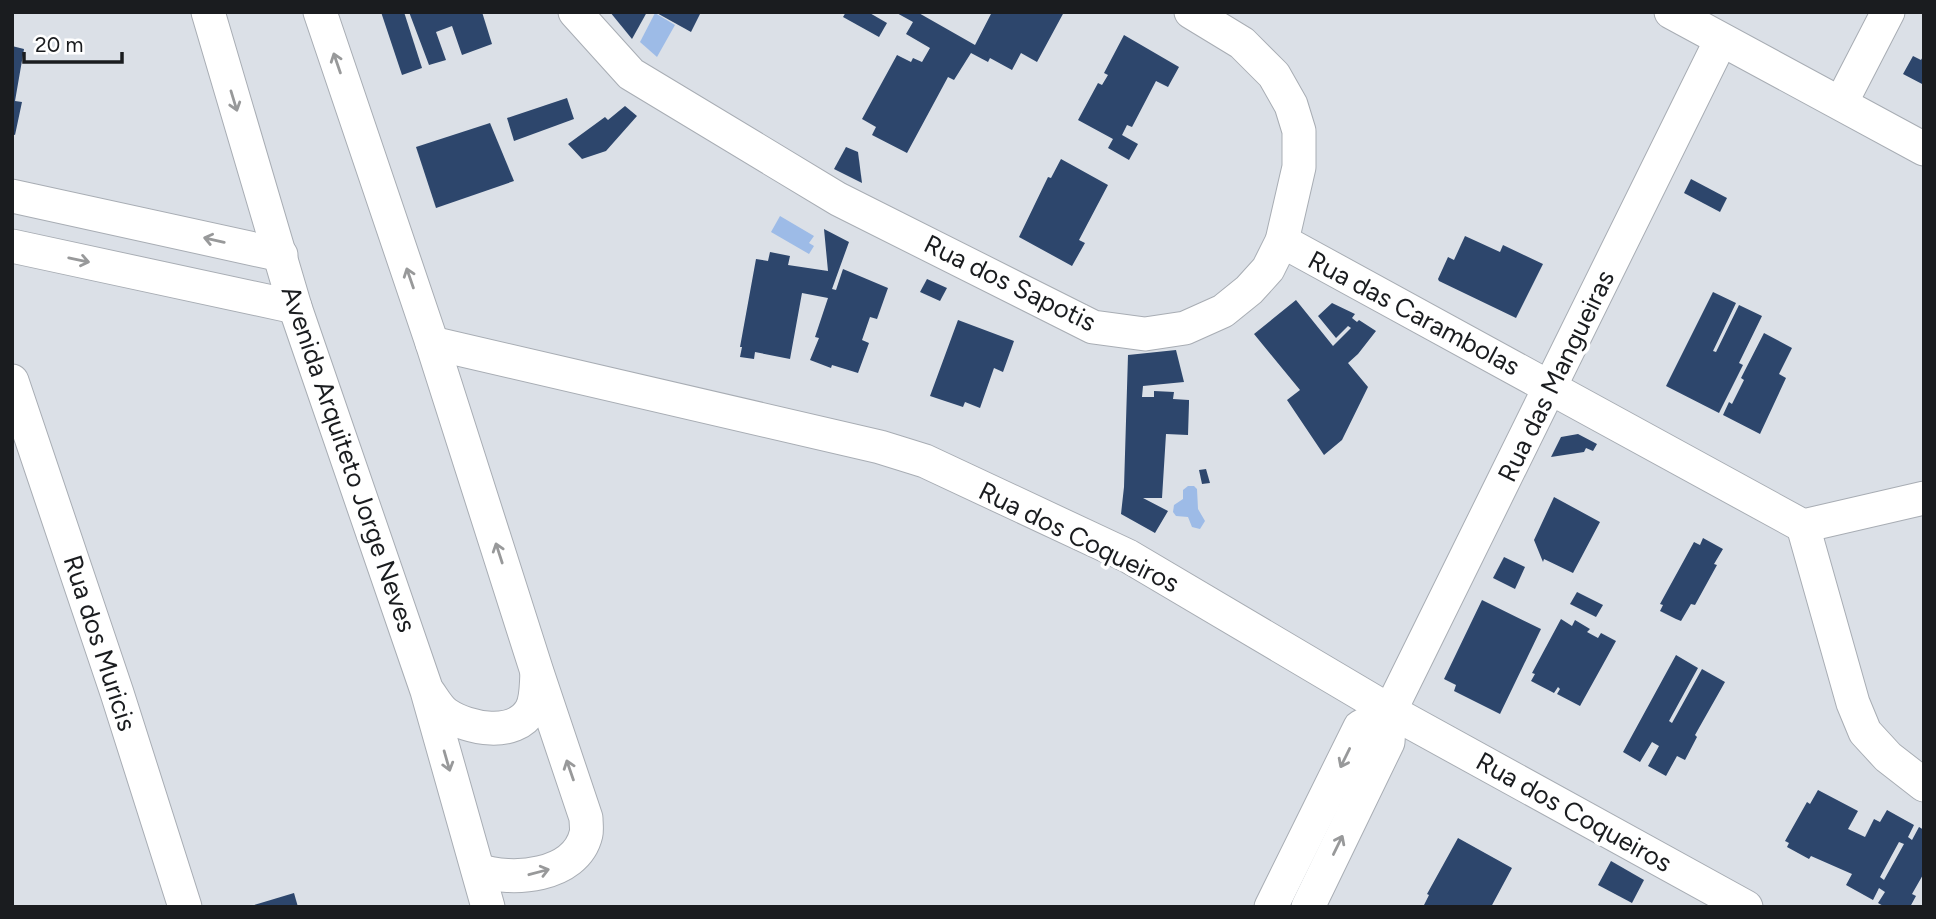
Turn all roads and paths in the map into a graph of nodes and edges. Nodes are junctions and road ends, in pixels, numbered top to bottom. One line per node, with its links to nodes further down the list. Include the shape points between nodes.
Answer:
1 (208, 12): 13 (street, Avenida Arquiteto Jorge Neves, one-way to 13)
2 (320, 12): 15 (street, one-way to 2)
3 (575, 12): 11 (street, Rua dos Sapotis, via 631,74 838,199 1093,327 1145,334 1185,328 1223,311 1268,269)
4 (1191, 12): 11 (street, Rua dos Sapotis, via 1242,43 1274,75 1291,104 1299,131 1299,167)
5 (1671, 12): 7 (street)
6 (1888, 12): 8 (street)
7 (1721, 40): 8 (street); 17 (street, Rua das Mangueiras)
8 (1841, 103): 9 (street)
9 (1924, 149)
10 (12, 196): 13 (street, one-way to 10)
11 (1282, 241): 17 (street, Rua das Carambolas)
12 (12, 246): 14 (street, one-way to 14)
13 (281, 255): 14 (street, Avenida Arquiteto Jorge Neves)
14 (295, 307): 21 (street, Avenida Arquiteto Jorge Neves)
15 (432, 343): 20 (street, one-way to 15); 22 (street, Rua dos Coqueiros, via 925,461 1128,556)
16 (12, 381): 25 (street, Rua dos Muricis)
17 (1551, 387): 19 (street, Rua das Carambolas); 22 (street, Rua das Mangueiras)
18 (1924, 498): 19 (street)
19 (1803, 526): 23 (street, via 1865,732)
20 (537, 672): 21 (street, via 531,711 511,726 490,728 453,719); 24 (street, one-way to 20, via 514,877 546,871 574,856 586,835 586,818)
21 (427, 691): 24 (street, Avenida Arquiteto Jorge Neves, one-way to 24)
22 (1390, 711): 27 (street, one-way to 27, via 1360,727); 28 (street, Rua das Mangueiras, one-way to 22, via 1388,742); 29 (street, Rua dos Coqueiros)
23 (1924, 785)
24 (478, 870): 26 (street, Avenida Arquiteto Jorge Neves)
25 (185, 907)
26 (488, 907)
27 (1271, 907)
28 (1308, 907)
29 (1746, 907)

